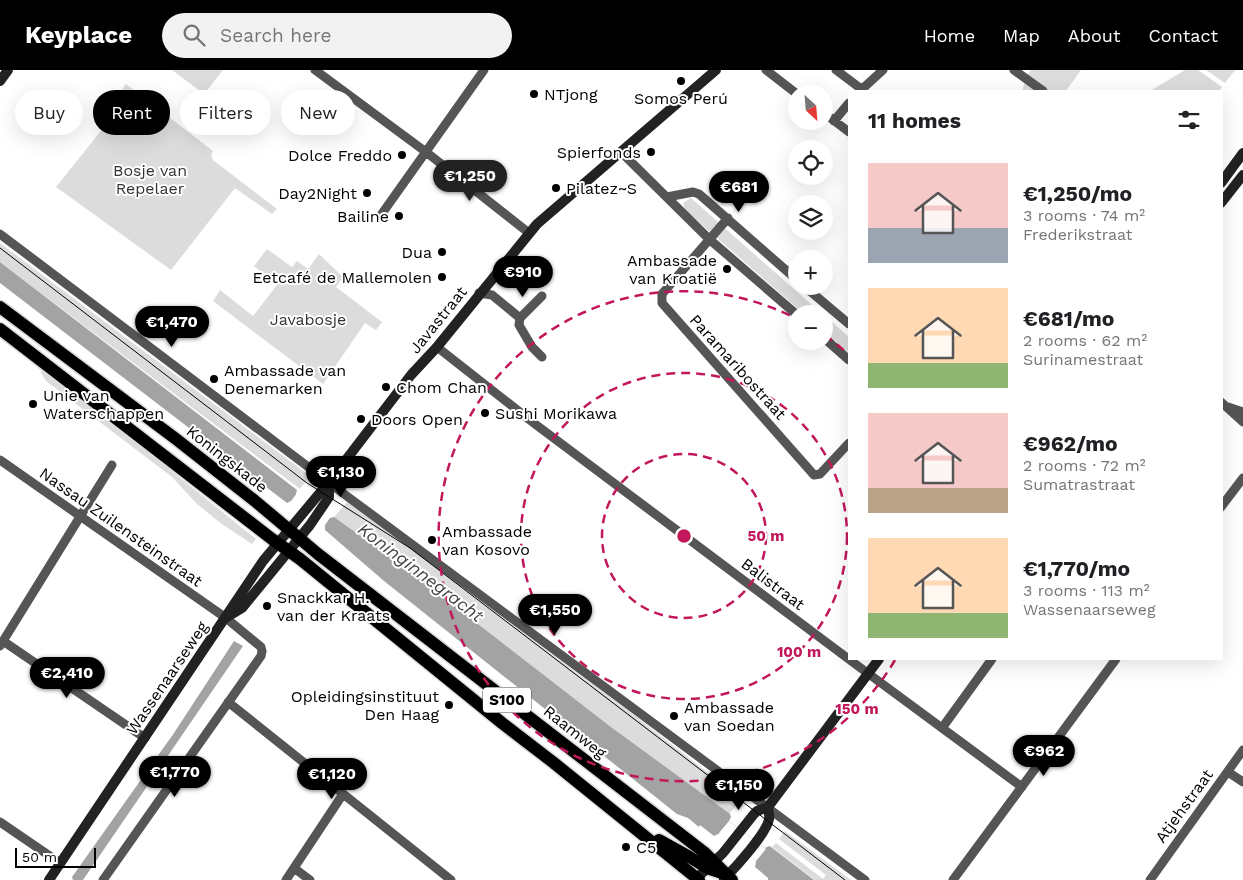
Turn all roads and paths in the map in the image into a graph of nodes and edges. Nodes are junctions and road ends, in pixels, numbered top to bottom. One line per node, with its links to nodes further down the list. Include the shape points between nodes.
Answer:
1 (8, 70): 10 (street)
2 (315, 70): 19 (street)
3 (484, 70): 19 (street)
4 (716, 70): 20 (street, Javastraat)
5 (766, 70): 11 (street)
6 (836, 70): 12 (street)
7 (848, 70): 13 (street)
8 (883, 70): 14 (street)
9 (1014, 70): 15 (street)
10 (0, 81)
11 (788, 86)
12 (861, 90)
13 (861, 90)
14 (863, 90)
15 (1042, 90)
16 (848, 104): 17 (street)
17 (834, 121): 18 (street)
18 (848, 131)
19 (426, 152): 26 (street); 28 (street)
20 (621, 152): 24 (street); 28 (street, Javastraat)
21 (1243, 153): 23 (street)
22 (1243, 175): 25 (street)
23 (1223, 180)
24 (667, 197): 27 (street, via 693,192 699,194); 30 (street)
25 (1223, 200)
26 (382, 215)
27 (728, 218): 30 (street); 31 (street)
28 (529, 233): 32 (street, Javastraat)
29 (0, 234): 51 (street)
30 (710, 239): 36 (street); 47 (street, Paramaribostraat, via 662,294 662,303 814,475 820,474)
31 (788, 272)
32 (479, 293): 37 (street, via 492,294); 41 (street, Javastraat)
33 (815, 295): 38 (street)
34 (542, 296): 37 (street)
35 (0, 307): 54 (main road, Koningskade / S100, via 176,439)
36 (788, 307)
37 (520, 318): 42 (street, via 519,325 532,347)
38 (848, 323)
39 (0, 329): 56 (main road, S100)
40 (833, 346): 43 (street)
41 (437, 347): 51 (street, Javastraat, via 411,375); 60 (street, Balistraat)
42 (542, 356)
43 (848, 359)
44 (1225, 405): 45 (street); 46 (street)
45 (1243, 412)
46 (1243, 422)
47 (848, 444)
48 (0, 460): 53 (street, Nassau Zuilensteinstraat)
49 (112, 464): 53 (street)
50 (1243, 478): 52 (street)
51 (329, 482): 54 (street, Javastraat); 55 (street, Javastraat, via 329,497); 74 (street)
52 (1223, 504)
53 (80, 517): 58 (street, Nassau Zuilensteinstraat); 59 (street)
54 (289, 529): 55 (main road, S100); 56 (street, Wassenaarseweg)
55 (300, 538): 57 (street, Wassenaarseweg); 78 (main road, Raamweg / S100)
56 (277, 543): 57 (main road, S100); 58 (street, Wassenaarseweg)
57 (289, 551): 58 (street, Wassenaarseweg, via 242,608); 76 (main road, S100)
58 (226, 618): 66 (street, Wassenaarseweg, via 262,651); 68 (street, Wassenaarseweg)
59 (2, 643): 68 (street)
60 (848, 657)
61 (852, 660): 65 (street, Balistraat)
62 (878, 660): 65 (street, S100)
63 (991, 660): 67 (street)
64 (1115, 660): 72 (street)
65 (869, 673): 67 (street, Balistraat); 74 (street, S100)
66 (228, 702): 73 (street); 83 (street, Wassenaarseweg)
67 (942, 728): 72 (street, Balistraat)
68 (145, 738): 77 (street, Wassenaarseweg)
69 (1243, 750): 70 (street, Atjehstraat)
70 (1228, 772): 71 (street); 89 (street, Atjehstraat)
71 (1243, 782)
72 (1022, 787): 88 (street)
73 (344, 794): 79 (street); 86 (street)
74 (768, 807): 78 (street, S100, via 758,811 740,829); 80 (street, S100, via 769,820); 87 (street)
75 (0, 822): 77 (street)
76 (634, 827): 78 (main road); 81 (main road, S100)
77 (60, 863): 82 (street, Wassenaarseweg)
78 (711, 865): 80 (main road, Raamweg / S100); 81 (street, S100)
79 (294, 868): 84 (street); 85 (street)
80 (728, 878)
81 (697, 879)
82 (49, 880)
83 (103, 880)
84 (286, 880)
85 (310, 880)
86 (451, 880)
87 (865, 880)
88 (954, 880)
89 (1150, 880)

